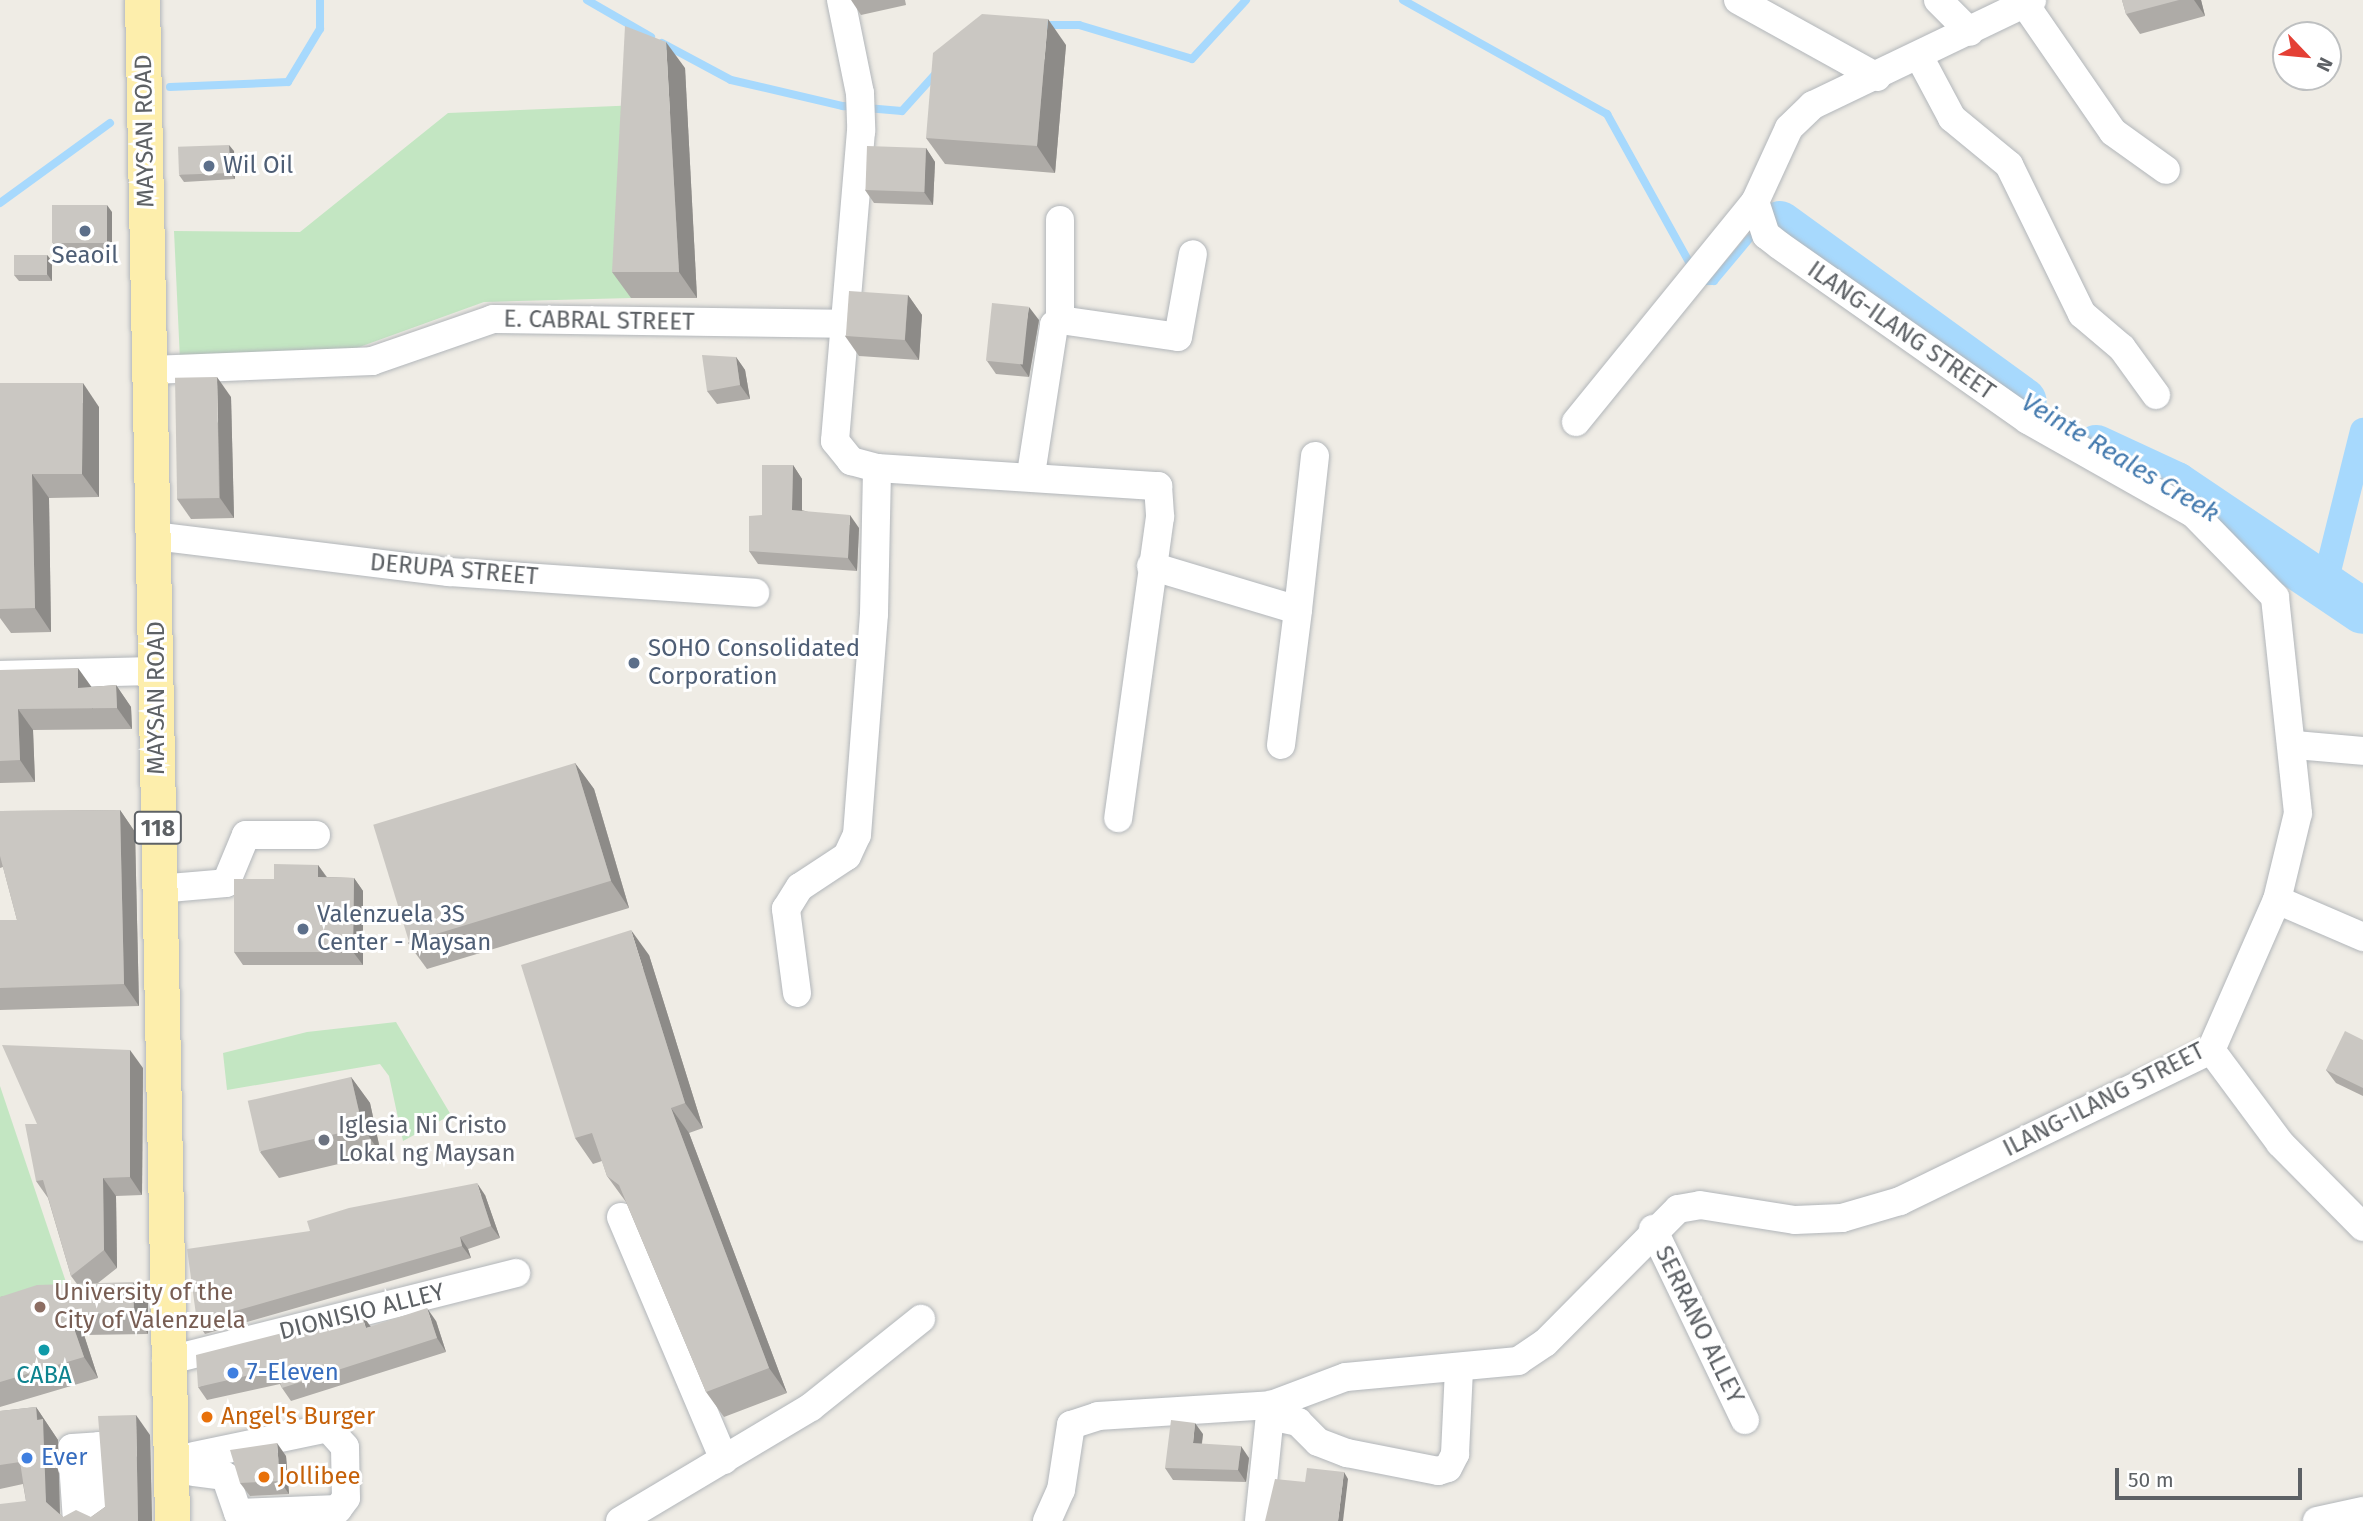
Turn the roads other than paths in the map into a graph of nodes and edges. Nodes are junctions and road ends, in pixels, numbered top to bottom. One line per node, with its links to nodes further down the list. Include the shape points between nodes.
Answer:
1 (142, 0): 15 (main road, MAYSAN ROAD / 118)
2 (841, 0): 14 (street, via 860,93 861,131)
3 (1738, 0): 8 (street)
4 (1938, 0): 6 (street)
5 (2026, 1): 6 (street); 9 (street, via 2113,132)
6 (1970, 32): 7 (street)
7 (1920, 58): 8 (street); 16 (street, via 1952,118 2009,164 2082,314 2122,348)
8 (1877, 77): 10 (street, via 1813,105 1789,128)
9 (2166, 170)
10 (1755, 202): 17 (street); 28 (street, ILANG-ILANG STREET, via 1766,235 1779,245 2028,420 2194,514 2264,579 2275,597)
11 (1060, 220): 13 (street)
12 (1193, 254): 13 (street, via 1178,337)
13 (1060, 320): 20 (street, via 1050,332)
14 (844, 324): 15 (street, E. CABRAL STREET, via 493,319 372,361); 19 (street, via 835,441 851,461)
15 (151, 370): 21 (main road, MAYSAN ROAD / 118)
16 (2155, 395)
17 (1576, 422)
18 (1315, 456): 24 (street)
19 (877, 468): 20 (street); 35 (street, via 874,614 857,835 847,856 800,887 786,909)
20 (1031, 474): 22 (street, via 1158,486 1162,497)
21 (155, 536): 23 (street, DERUPA STREET, via 449,572); 25 (main road, MAYSAN ROAD / 118)
22 (1151, 566): 24 (street); 30 (street)
23 (755, 593)
24 (1298, 610): 27 (street)
25 (158, 671): 26 (street); 32 (main road, MAYSAN ROAD / 118)
26 (0, 674)
27 (1281, 745)
28 (2295, 745): 29 (street); 33 (street, ILANG-ILANG STREET, via 2298,813)
29 (2363, 751)
30 (1118, 818)
31 (316, 835): 32 (street, via 246,835 226,883)
32 (158, 889): 42 (main road, MAYSAN ROAD / 118)
33 (2277, 900): 34 (street); 36 (street, ILANG-ILANG STREET)
34 (2363, 937)
35 (797, 993)
36 (2211, 1050): 38 (street, via 2280,1143); 39 (street, ILANG-ILANG STREET, via 1900,1201 1842,1218 1796,1220 1700,1205 1678,1209)
37 (621, 1217): 47 (street)
38 (2363, 1227)
39 (1653, 1230): 43 (street, ILANG-ILANG STREET, via 1531,1355); 45 (street, SERRANO ALLEY)
40 (516, 1273): 42 (street, DIONISIO ALLEY)
41 (921, 1319): 47 (street, via 811,1407)
42 (166, 1361): 54 (main road, MAYSAN ROAD / 118)
43 (1459, 1368): 44 (street, ILANG-ILANG STREET, via 1346,1377); 44 (street, via 1455,1454 1448,1468 1438,1471 1347,1454)
44 (1270, 1410): 56 (street, ILANG-ILANG STREET, via 1098,1416 1071,1425 1061,1490); 57 (street)
45 (1745, 1420)
46 (85, 1447): 50 (street, via 72,1448); 51 (street); 52 (street); 53 (street, via 99,1446)
47 (724, 1460): 55 (street)
48 (194, 1464): 48 (street, via 225,1476 238,1513 338,1509 346,1499 345,1447 328,1428)
49 (2363, 1511): 58 (street)
50 (77, 1521)
51 (86, 1521)
52 (95, 1521)
53 (104, 1521)
54 (172, 1521)
55 (620, 1521)
56 (1047, 1521)
57 (1259, 1521)
58 (2317, 1521)

